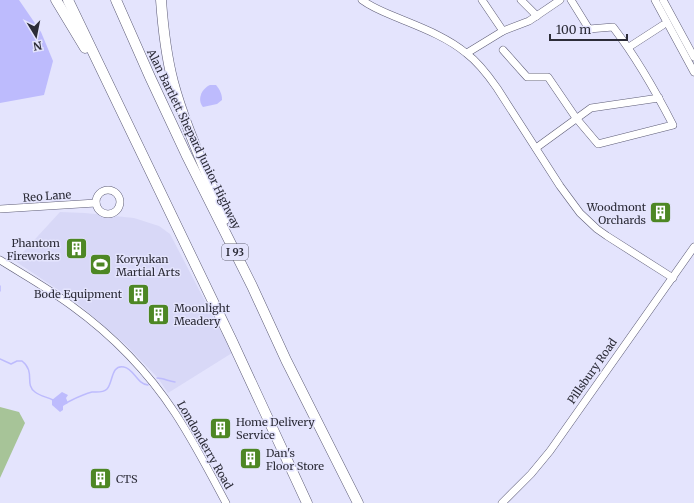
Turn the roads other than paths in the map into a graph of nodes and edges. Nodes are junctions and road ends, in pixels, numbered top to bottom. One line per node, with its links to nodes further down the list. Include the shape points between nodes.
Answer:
1 (56, 0): 21 (highway)
2 (68, 0): 21 (highway)
3 (116, 0): 29 (highway, Alan Bartlett Shepard Junior Highway / I 93, via 153,84)
4 (161, 0): 29 (highway, via 166,46 177,93)
5 (362, 0): 17 (street, via 432,32)
6 (482, 0): 14 (street)
7 (521, 0): 12 (street)
8 (560, 0): 12 (street)
9 (571, 0): 15 (street, via 589,29 613,26)
10 (655, 0): 19 (street)
11 (663, 0): 18 (street)
12 (536, 16): 14 (street)
13 (663, 25): 15 (street)
14 (503, 31): 17 (street)
15 (629, 47): 20 (street)
16 (503, 50): 22 (street, via 527,77 548,77)
17 (467, 53): 23 (street, via 492,82)
18 (694, 57)
19 (694, 72)
20 (659, 98): 22 (street, via 590,108); 22 (street, via 672,124 598,144)
21 (118, 105): 31 (highway)
22 (576, 118): 23 (street)
23 (536, 148): 28 (street, via 560,186 596,229)
24 (96, 204): 25 (street, Reo Lane)
25 (0, 210)
26 (694, 247): 28 (street, Pillsbury Road)
27 (0, 260): 30 (street, Londonderry Road, via 71,305 104,332 138,366 176,414)
28 (673, 278): 33 (street, Pillsbury Road, via 550,451)
29 (252, 286): 32 (highway, Alan Bartlett Shepard Junior Highway / I 93)
30 (226, 503)
31 (307, 503)
32 (358, 503)
33 (502, 503)

